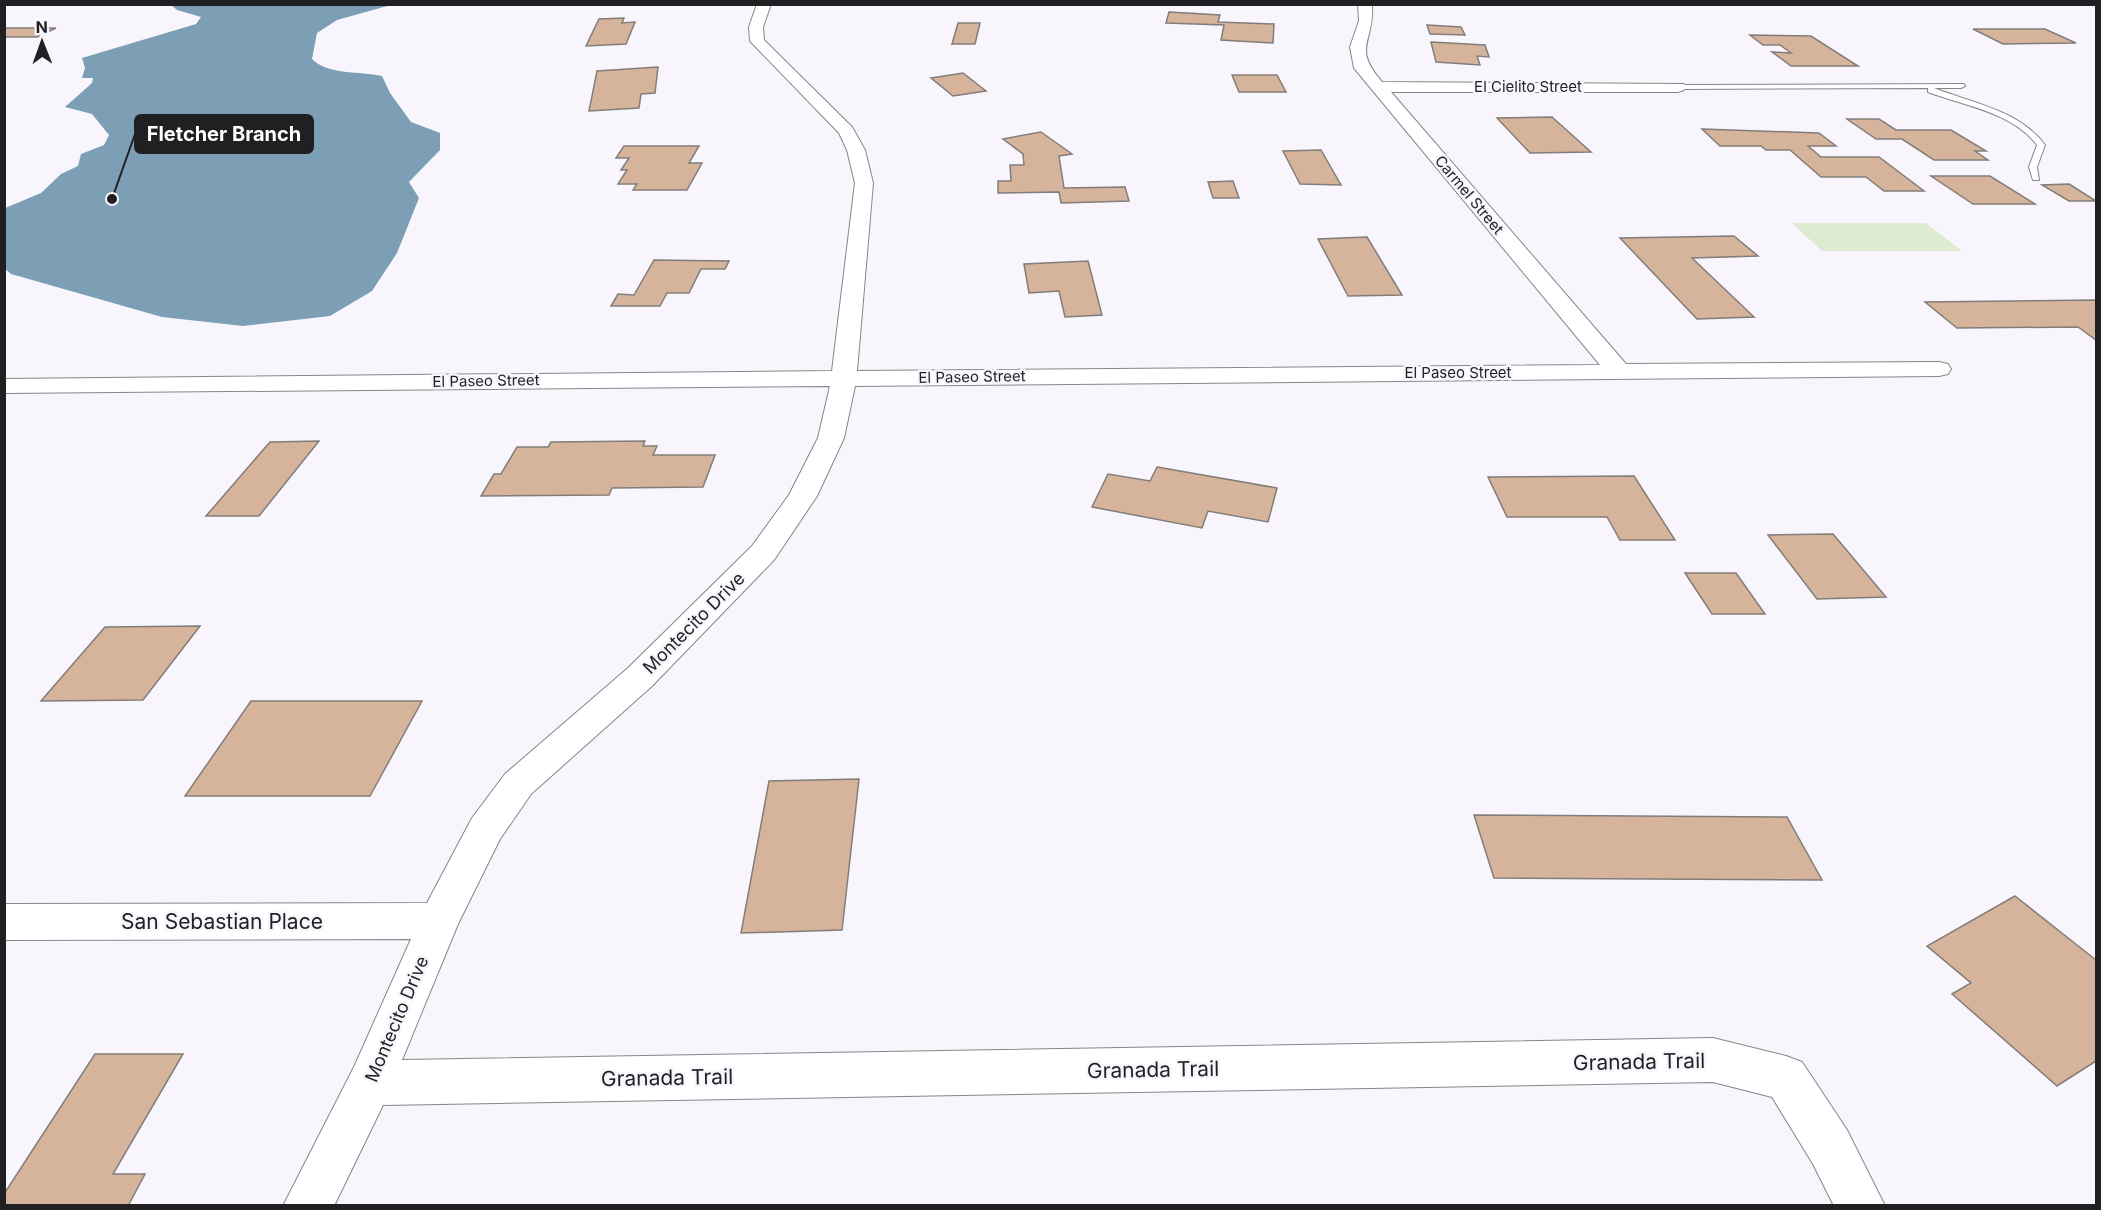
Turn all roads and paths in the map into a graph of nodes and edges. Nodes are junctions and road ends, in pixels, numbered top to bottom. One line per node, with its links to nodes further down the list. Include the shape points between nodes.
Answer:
1 (764, 4): 10 (street, Montecito Drive, via 756,27 757,41 846,131 856,150 864,183)
2 (1365, 4): 4 (street, Carmel Street, via 1365,21 1357,47 1362,68)
3 (1922, 86): 5 (lane); 6 (lane); 7 (lane, via 1994,113 2036,136 2041,145 2033,167)
4 (1378, 87): 5 (street, El Cielito Street); 9 (street, Carmel Street)
5 (1678, 87)
6 (1961, 87)
7 (2036, 178)
8 (1939, 369): 9 (street, El Paseo Street)
9 (1619, 372): 10 (street, El Paseo Street)
10 (844, 378): 11 (street, El Paseo Street); 12 (street, Montecito Drive, via 831,438 803,496 763,553 640,677 518,784 486,829)
11 (4, 386)
12 (439, 921): 13 (street, San Sebastian Place); 14 (street, Montecito Drive)
13 (4, 922)
14 (370, 1083): 15 (street, Montecito Drive); 16 (street, Granada Trail, via 1713,1060 1786,1078 1830,1147)
15 (308, 1206)
16 (1860, 1206)

